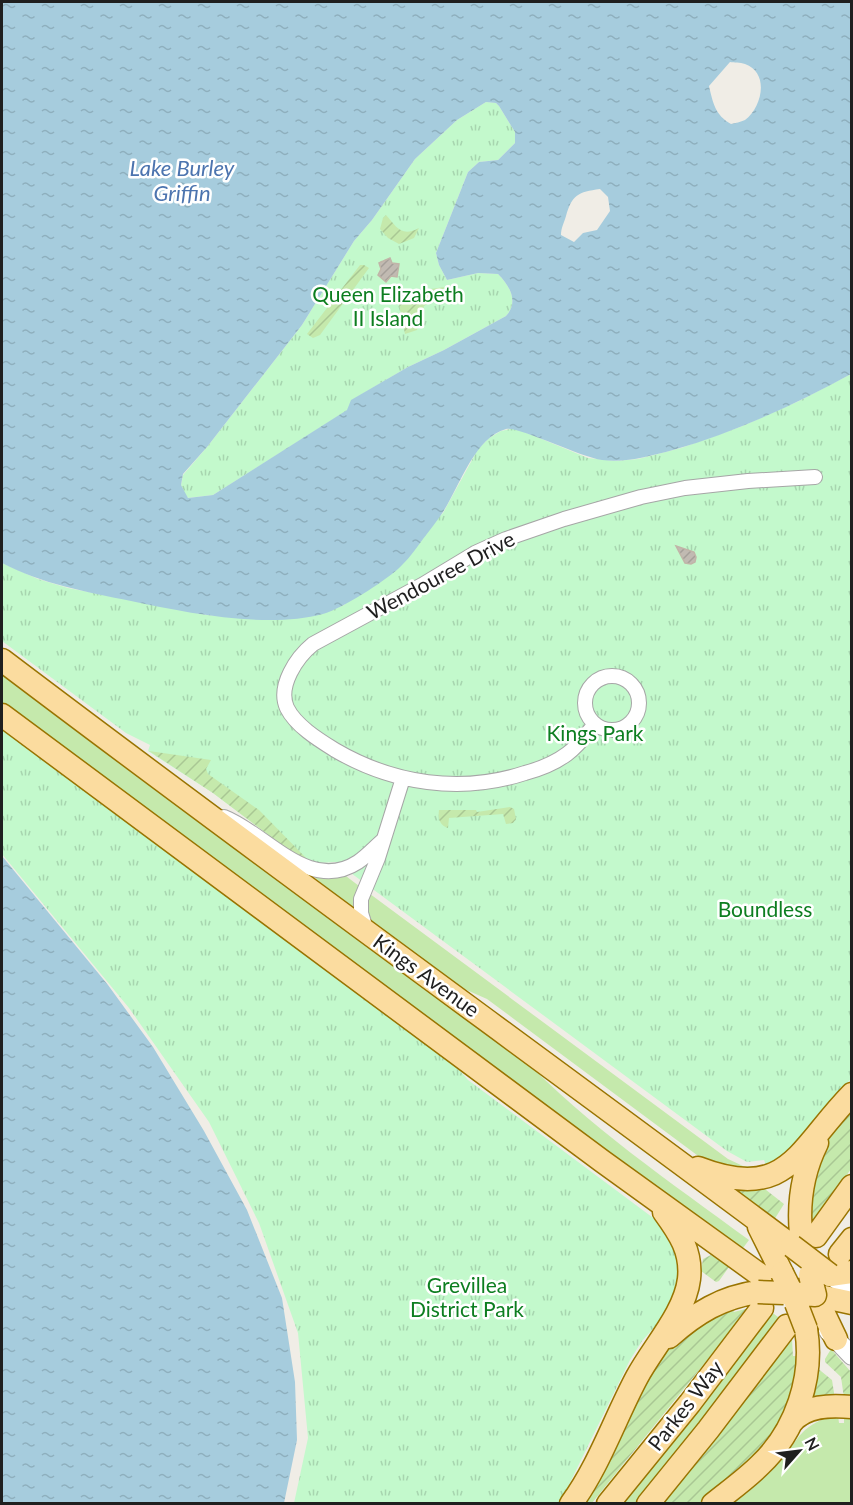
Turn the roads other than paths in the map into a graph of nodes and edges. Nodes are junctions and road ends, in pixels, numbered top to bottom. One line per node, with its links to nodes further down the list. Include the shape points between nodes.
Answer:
1 (815, 477): 5 (street, Wendouree Drive, via 685,488 641,496 564,519 475,553 313,644 298,660 289,678 285,694 288,710 312,734 342,754)
2 (2, 660): 6 (main road, Kings Avenue)
3 (2, 715): 13 (main road, Kings Avenue)
4 (595, 724): 4 (street, via 585,706 591,685 601,677 623,677 635,689 639,702 631,722 616,730); 5 (street, Wendouree Drive, via 562,758 514,777 461,784)
5 (403, 778): 7 (street)
6 (198, 808): 7 (street, via 240,824 297,864 317,871 350,866); 8 (main road, Kings Avenue)
7 (382, 840): 8 (street, via 360,901)
8 (368, 934): 11 (main road, Kings Avenue)
9 (852, 1094): 10 (main road)
10 (832, 1115): 11 (main road, via 791,1164 761,1178 730,1179); 14 (main road, via 815,1146 800,1202)
11 (677, 1160): 14 (main road, Kings Avenue, via 756,1220)
12 (852, 1186): 14 (main road, Parkes Way)
13 (652, 1197): 14 (main road, Kings Avenue, via 738,1260); 16 (main road, via 680,1235 689,1267 683,1301)
14 (809, 1282): 15 (main road); 16 (main road, via 730,1298 696,1314); 19 (main road, via 806,1378); 21 (main road, Parkes Way, via 690,1403); 22 (main road, Parkes Way, via 708,1430)
15 (836, 1339): 17 (street)
16 (651, 1354): 20 (main road)
17 (852, 1356)
18 (852, 1407): 19 (main road, via 812,1409)
19 (792, 1423): 23 (main road, via 761,1464)
20 (571, 1503)
21 (608, 1503)
22 (648, 1503)
23 (713, 1503)

